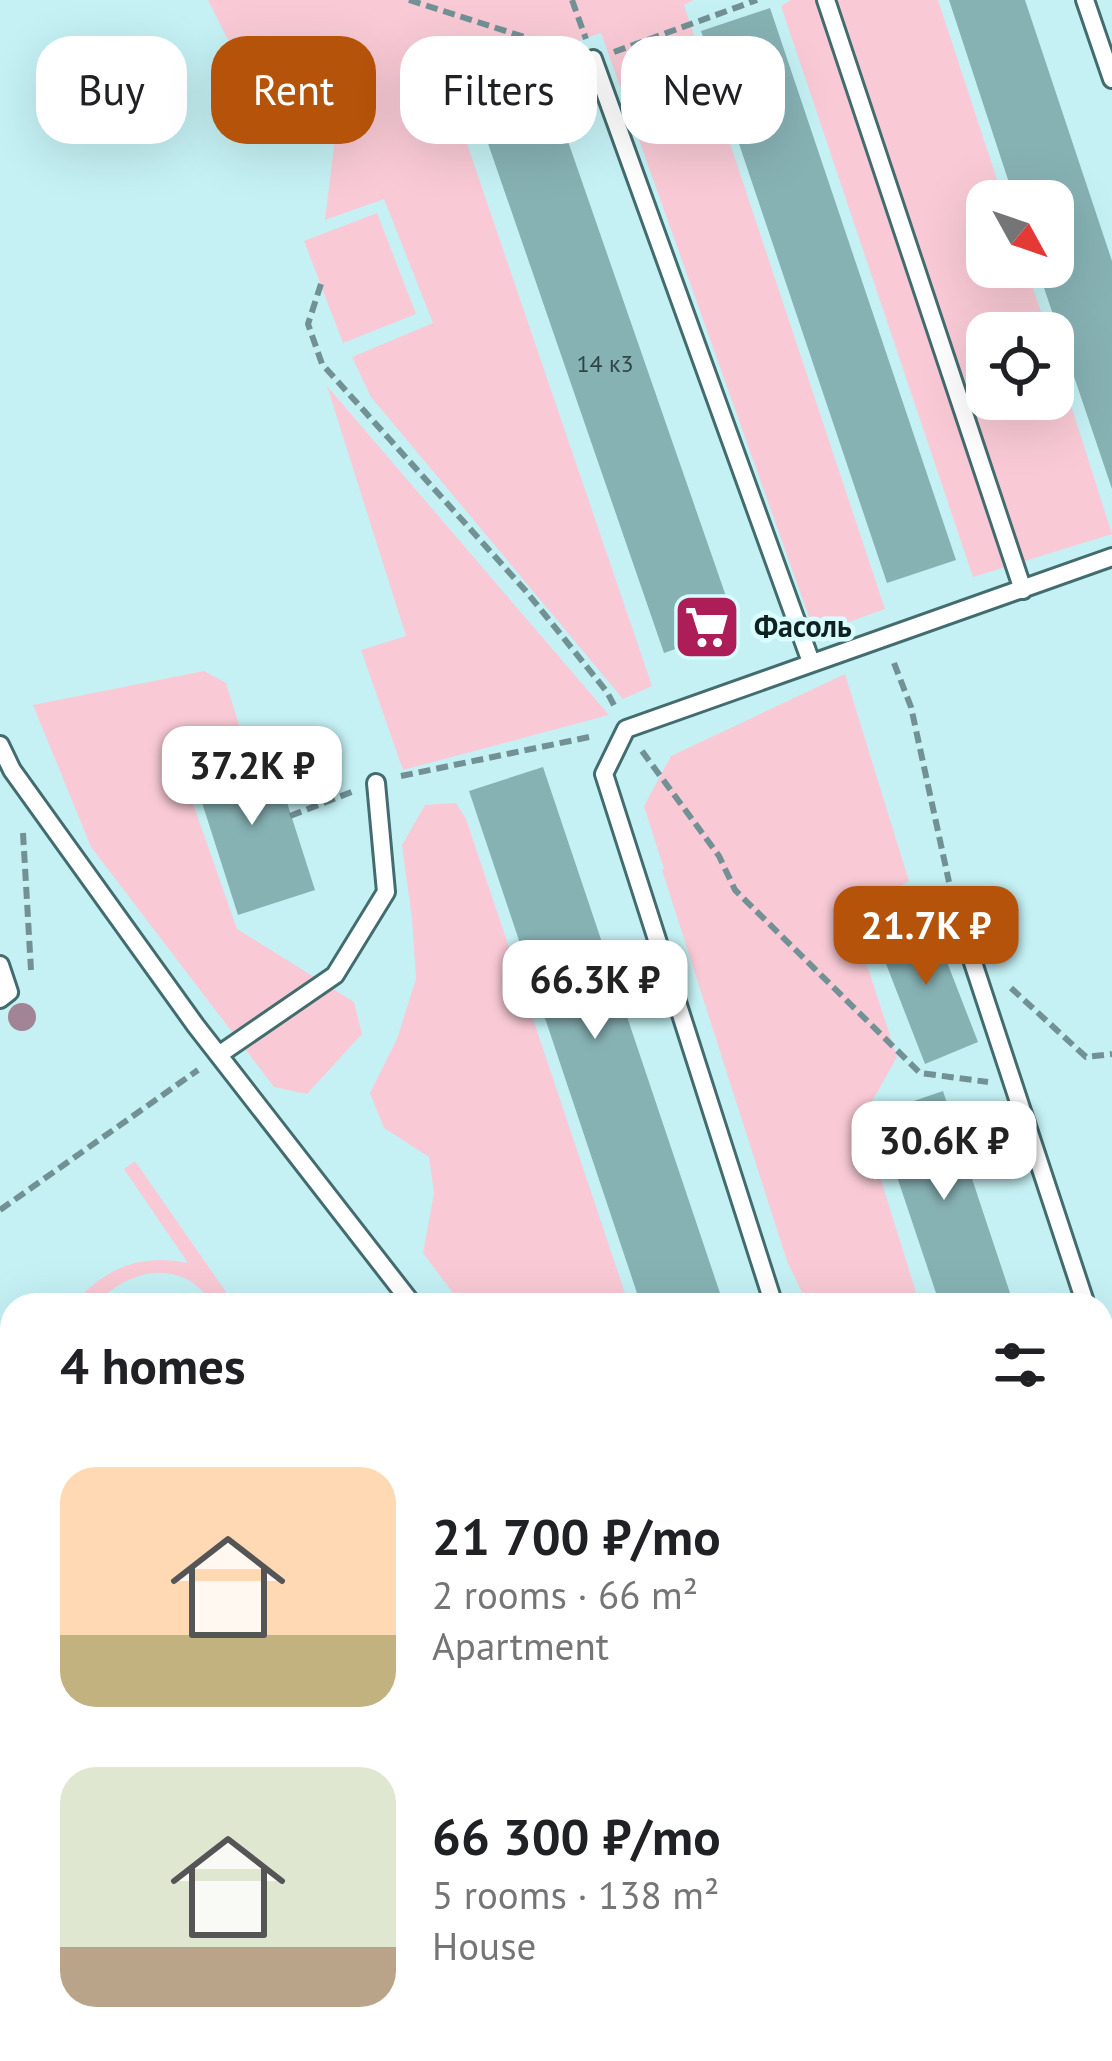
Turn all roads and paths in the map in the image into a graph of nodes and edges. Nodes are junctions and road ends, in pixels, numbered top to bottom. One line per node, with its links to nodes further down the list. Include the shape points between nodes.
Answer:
1 (409, 0): 6 (path)
2 (572, 0): 7 (path)
3 (757, 0): 8 (path)
4 (826, 0): 13 (lane)
5 (1085, 0): 10 (lane)
6 (521, 36)
7 (585, 36)
8 (597, 58)
9 (597, 70): 15 (lane)
10 (1112, 80)
11 (321, 284): 16 (path, via 308,324 322,364 525,590 608,692)
12 (1112, 557): 13 (lane)
13 (1024, 590): 14 (lane)
14 (885, 637): 15 (lane); 21 (path, via 911,707)
15 (811, 662): 16 (lane)
16 (626, 729): 18 (path); 27 (path, via 735,890 920,1073); 30 (lane, via 604,774)
17 (0, 745): 25 (lane)
18 (376, 783): 19 (path); 25 (lane, via 386,892 335,975)
19 (290, 815)
20 (22, 824): 24 (path, via 32,977)
21 (955, 908): 22 (lane)
22 (971, 952): 26 (path, via 1087,1057); 27 (lane)
23 (0, 965): 24 (lane)
24 (5, 996)
25 (220, 1054): 28 (path); 29 (lane)
26 (1112, 1054)
27 (1015, 1085): 31 (lane)
28 (0, 1210)
29 (404, 1293)
30 (770, 1293)
31 (1082, 1293)

